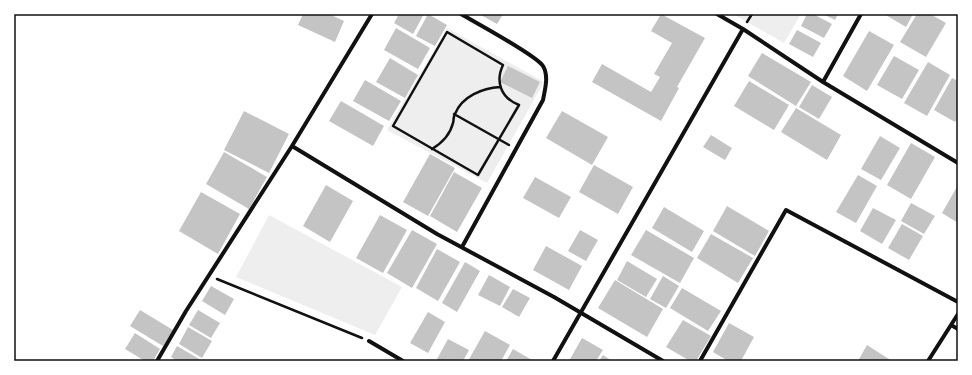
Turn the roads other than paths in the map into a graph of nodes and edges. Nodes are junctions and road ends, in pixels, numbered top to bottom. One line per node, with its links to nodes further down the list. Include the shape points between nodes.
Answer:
1 (372, 14): 7 (street)
2 (462, 14): 9 (street, via 543,66 547,78 543,100)
3 (716, 14): 5 (street)
4 (861, 14): 6 (street)
5 (743, 29): 6 (street); 11 (street)
6 (822, 82): 8 (street)
7 (292, 146): 9 (street); 16 (street)
8 (958, 163)
9 (462, 247): 11 (street, via 554,296)
10 (958, 302): 20 (street, via 786,210)
11 (580, 313): 18 (street); 19 (street)
12 (957, 317): 13 (street)
13 (951, 325): 14 (street); 21 (street)
14 (958, 329)
15 (369, 340): 17 (street)
16 (157, 361)
17 (403, 361)
18 (553, 361)
19 (663, 361)
20 (700, 361)
21 (928, 361)

